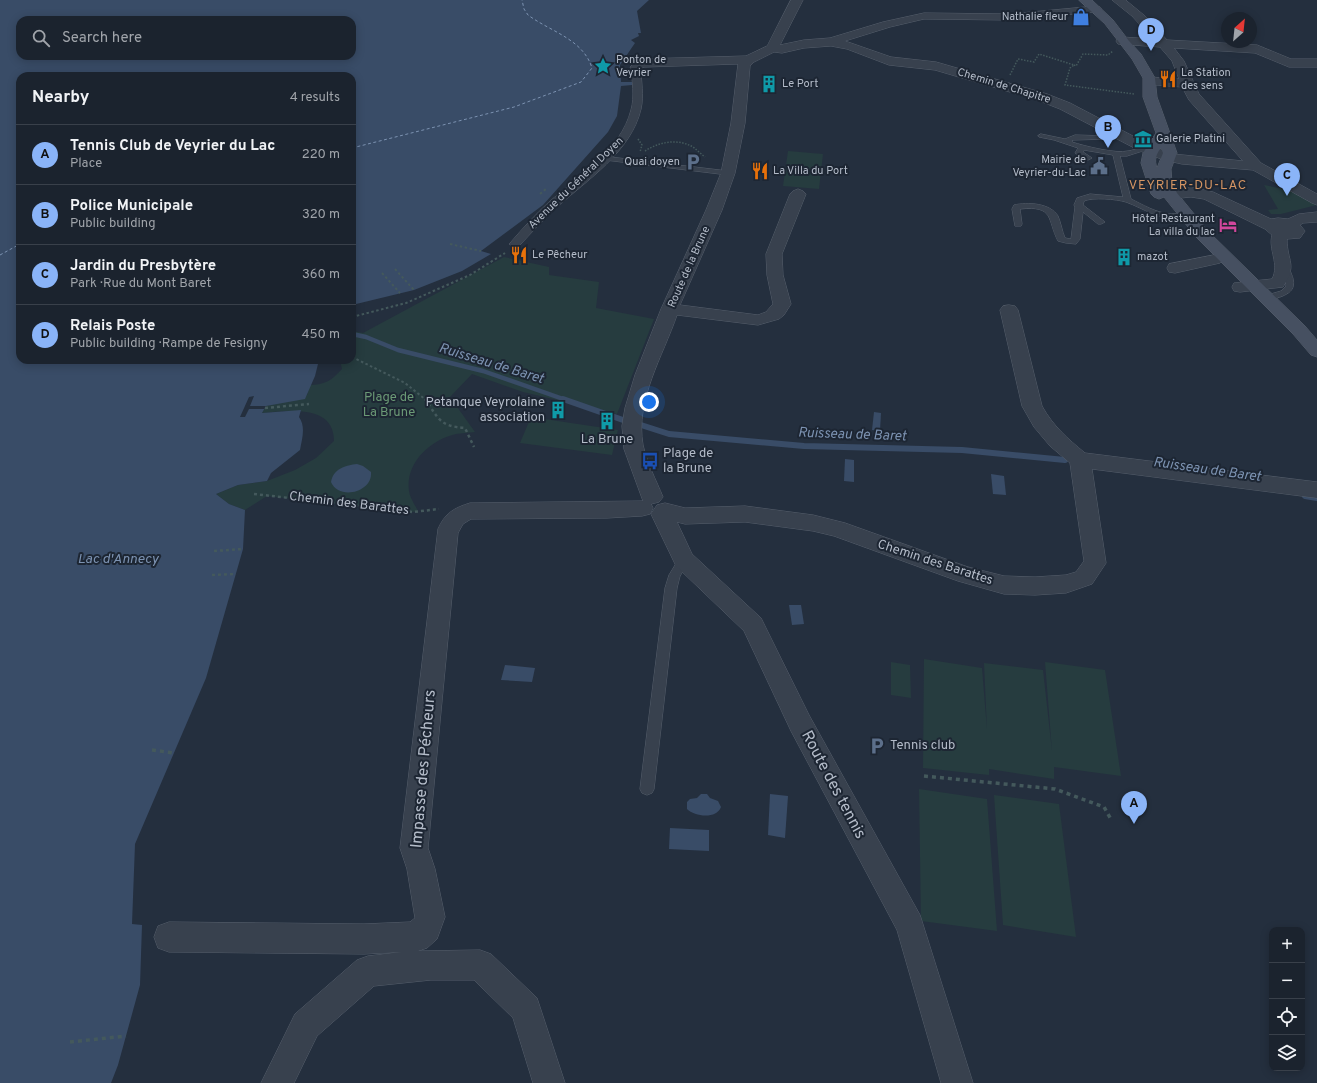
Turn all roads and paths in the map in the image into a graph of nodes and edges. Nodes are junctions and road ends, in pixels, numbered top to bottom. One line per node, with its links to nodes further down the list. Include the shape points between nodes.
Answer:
1 (797, 0): 8 (street)
2 (1085, 0): 4 (main road)
3 (1118, 0): 6 (street, via 1140,16)
4 (1096, 9): 5 (street, via 1010,17 924,16 887,24); 7 (main road, via 1109,22)
5 (831, 42): 8 (street, via 782,49); 15 (street, Chemin de Chapitre, via 850,46 883,59 936,66)
6 (1163, 43): 7 (street); 10 (street, via 1257,49 1289,63); 14 (street, via 1177,60)
7 (1119, 46): 11 (path, via 1108,55 1083,54 1076,66); 13 (main road, via 1142,65)
8 (772, 48): 9 (street)
9 (748, 60): 12 (street, Avenue du Général Doyen, via 641,63); 28 (street, Route de la Brune, via 744,65 738,123)
10 (1317, 63)
11 (1074, 65): 15 (path, via 1039,54 1034,62 1018,59 1008,77); 16 (path, via 1070,68 1065,85)
12 (636, 67): 24 (street, Avenue du Général Doyen, via 637,108 625,136)
13 (1150, 81): 14 (street); 16 (main road)
14 (1186, 84): 27 (street, via 1194,98)
15 (1008, 87): 20 (street, Chemin de Chapitre, via 1055,101)
16 (1150, 97): 20 (main road)
17 (1042, 136): 19 (lane)
18 (1109, 138): 19 (lane, via 1075,137 1068,139)
19 (1069, 143): 21 (lane)
20 (1154, 145): 22 (lane, via 1127,154); 23 (main road, via 1170,153); 36 (main road, via 1148,163 1158,194)
21 (1083, 148): 22 (lane); 25 (lane, via 1079,153)
22 (1116, 153): 33 (lane)
23 (1169, 157): 27 (street); 32 (main road, via 1164,169 1165,183)
24 (605, 158): 26 (lane); 42 (street, Avenue du Général Doyen, via 546,211)
25 (1088, 158)
26 (635, 162): 28 (lane); 28 (path, via 639,152 660,144 678,142 694,147 703,156 714,159 711,165 716,166)
27 (1256, 166): 34 (street)
28 (721, 172): 51 (street, Route de la Brune, via 714,210)
29 (547, 188): 30 (path)
30 (540, 194)
31 (798, 194): 51 (street, via 774,254 775,275 782,304 776,314 758,320)
32 (1170, 194): 36 (main road); 40 (street, via 1191,192 1208,195)
33 (1127, 200): 35 (lane, via 1090,196 1080,200); 36 (lane, via 1161,216)
34 (1317, 200)
35 (1078, 205): 38 (lane); 39 (lane, via 1076,239 1073,242 1061,239 1054,214 1046,209 1017,207)
36 (1180, 217): 44 (main road); 50 (main road)
37 (1317, 217): 40 (street, via 1299,219)
38 (1101, 222)
39 (1018, 224)
40 (1281, 228): 50 (street, via 1279,240 1284,264 1282,277 1277,283)
41 (450, 244): 43 (path)
42 (515, 244): 53 (path, via 488,265 406,304)
43 (481, 251)
44 (1214, 260): 45 (street); 50 (main road)
45 (1175, 268)
46 (395, 269): 48 (path)
47 (382, 273): 49 (path)
48 (414, 290)
49 (400, 293)
50 (1254, 293): 54 (main road, via 1299,330); 55 (main road)
51 (670, 309): 63 (street, Route de la Brune, via 640,385 631,425 633,445)
52 (1008, 310): 60 (street, via 1032,406 1056,441)
53 (356, 316)
54 (1317, 351)
55 (1317, 358)
56 (356, 359): 59 (path, via 405,383 425,399 450,427 465,428)
57 (309, 404): 58 (path)
58 (265, 408)
59 (474, 447)
60 (1080, 460): 61 (street); 63 (street, Chemin des Barattes, via 1095,563 1084,578 1066,584 1004,585 813,523 745,514 685,516)
61 (1317, 490)
62 (254, 494): 64 (path, Chemin des Barattes, via 413,512)
63 (655, 508): 64 (street, Chemin des Barattes); 67 (street, Route des tennis)
64 (449, 513): 76 (street, Impasse des Pécheurs, via 450,524 414,848 422,869 430,917 426,928 416,937)
65 (243, 549): 66 (path)
66 (214, 551)
67 (684, 560): 73 (lane, via 671,588); 82 (street, Route des tennis, via 753,625 800,723 910,925)
68 (236, 574): 69 (path)
69 (212, 575)
70 (152, 750): 71 (path)
71 (174, 753)
72 (924, 776): 74 (path, via 1055,789 1104,807)
73 (647, 789)
74 (1112, 821)
75 (169, 937): 76 (street, Impasse des Pécheurs)
76 (364, 939): 77 (street, via 384,957)
77 (431, 965): 80 (street, via 368,971 306,1025); 81 (street, via 480,965 526,1009)
78 (126, 1036): 79 (path)
79 (70, 1042)
80 (276, 1083)
81 (549, 1083)
82 (958, 1083)

